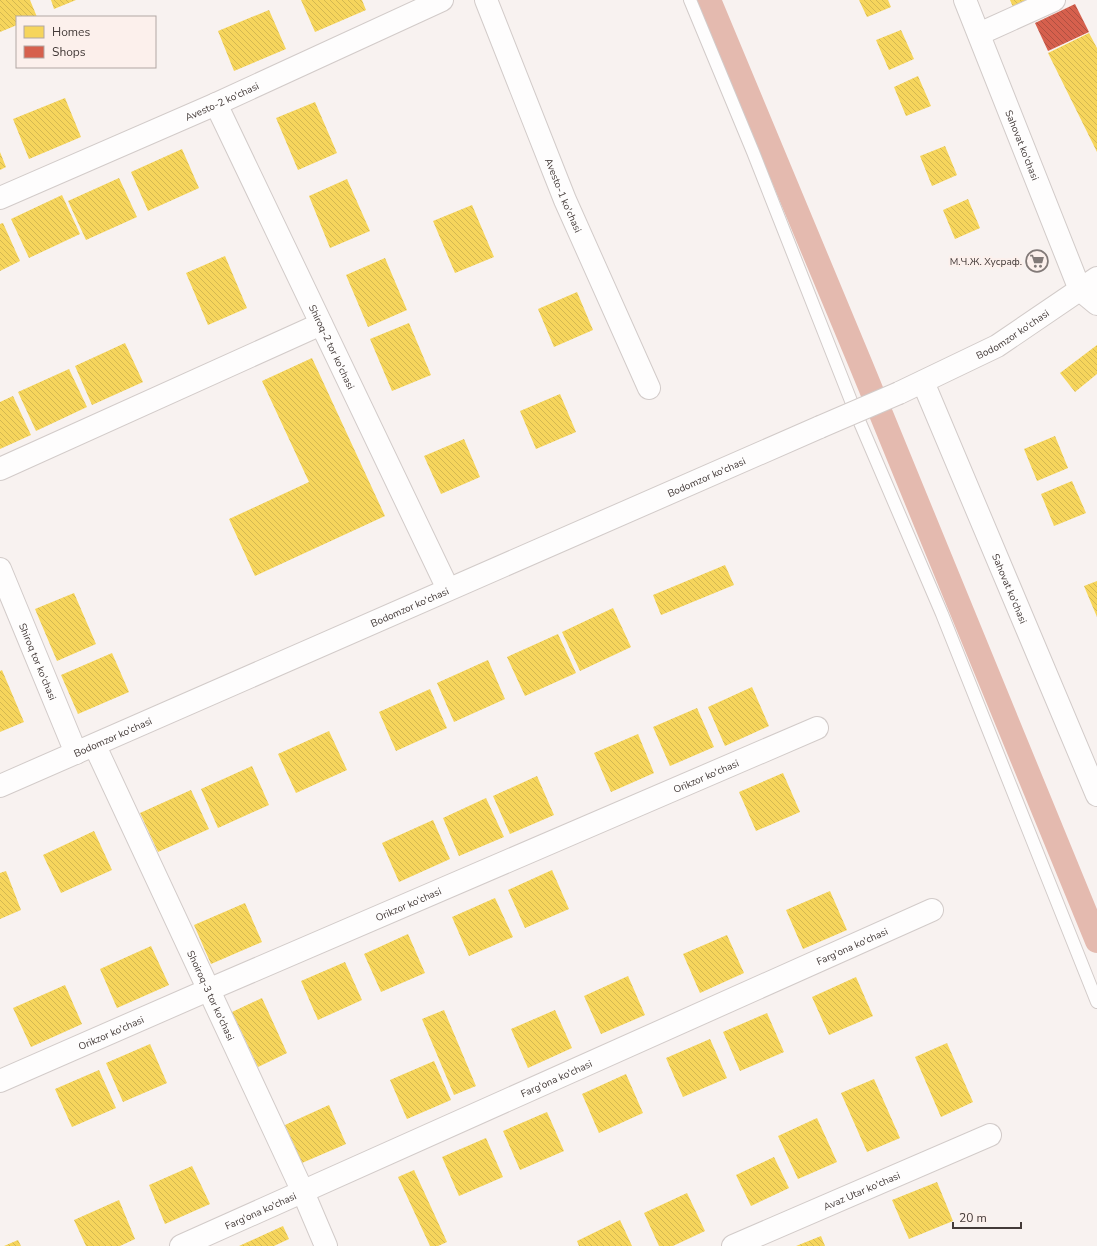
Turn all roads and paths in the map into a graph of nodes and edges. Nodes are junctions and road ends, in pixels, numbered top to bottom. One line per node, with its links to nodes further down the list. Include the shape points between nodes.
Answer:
1 (442, 0): 7 (street, Avesto-2 ko'chasi)
2 (486, 0): 13 (street, Avesto-1 ko'chasi, via 565,200)
3 (690, 0): 14 (lane, via 754,152)
4 (965, 0): 6 (street, Sahovat ko'chasi)
5 (1054, 0): 6 (street)
6 (979, 34): 9 (street, Sahovat ko'chasi)
7 (216, 104): 8 (street, Avesto-2 ko'chasi); 11 (street, Shiroq-2 tor ko'chasi)
8 (0, 198)
9 (1089, 284): 10 (street); 12 (street, Bodomzor ko'chasi, via 997,346)
10 (1097, 304)
11 (321, 324): 15 (street); 17 (street, Shiroq-2 tor ko'chasi)
12 (923, 382): 14 (street, Bodomzor ko'chasi, bridge); 21 (street, Sahovat ko'chasi)
13 (649, 388)
14 (855, 411): 17 (street, Bodomzor ko'chasi, bridge); 24 (lane, via 942,614)
15 (0, 469)
16 (0, 569): 19 (street, Shiroq tor ko'chasi)
17 (448, 589): 19 (street, Bodomzor ko'chasi)
18 (817, 728): 23 (street, Orikzor ko'chasi)
19 (86, 749): 20 (street, Bodomzor ko'chasi); 23 (street, Shoiroq-3 tor ko'chasi)
20 (0, 786)
21 (1097, 795)
22 (932, 910): 27 (street, Farg'ona ko'chasi)
23 (208, 990): 25 (street, Orikzor ko'chasi); 27 (street, Shoiroq-3 tor ko'chasi)
24 (1097, 1002)
25 (0, 1081)
26 (990, 1135): 30 (street, Avaz Utar ko'chasi)
27 (303, 1192): 28 (street, Farg'ona ko'chasi); 29 (street, Shoiroq-3 tor ko'chasi)
28 (181, 1246)
29 (326, 1246)
30 (733, 1246)

